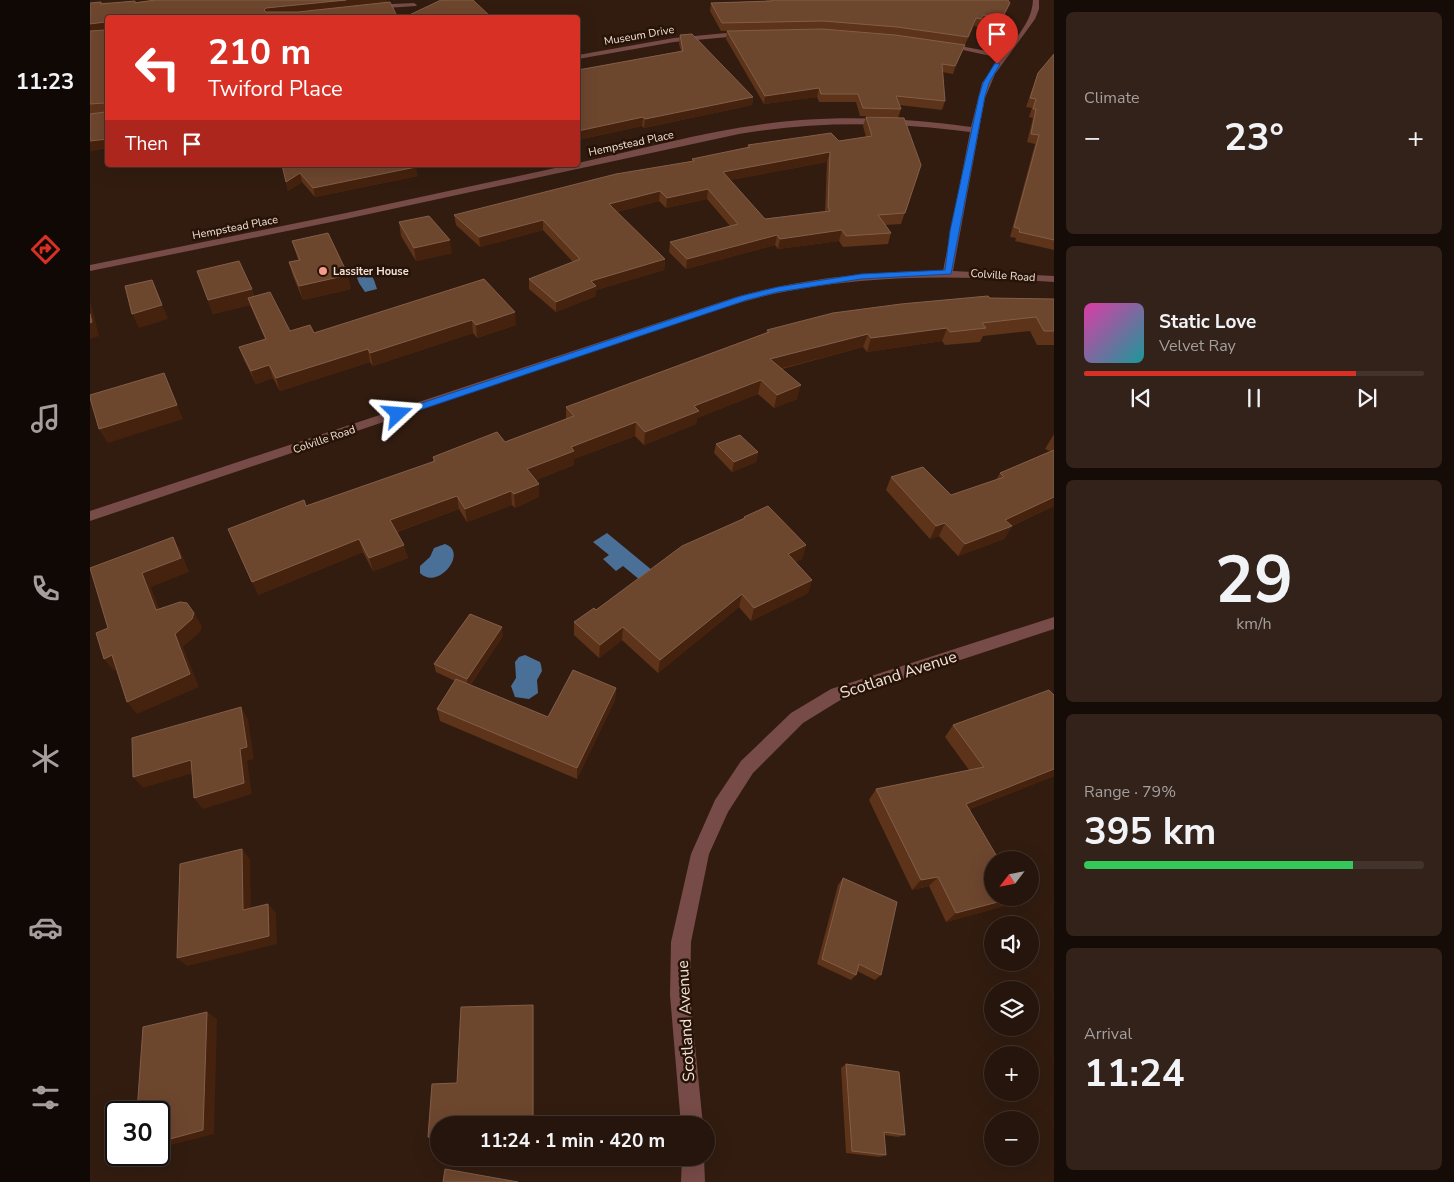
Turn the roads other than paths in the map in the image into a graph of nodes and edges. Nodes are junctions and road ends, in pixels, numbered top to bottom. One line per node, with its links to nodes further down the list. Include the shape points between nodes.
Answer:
1 (1036, 0): 6 (street, via 1032,21)
2 (414, 4): 3 (street)
3 (367, 8)
4 (757, 33): 7 (street, Museum Drive, via 674,40)
5 (934, 43): 6 (street)
6 (1004, 56): 8 (street, via 986,83)
7 (580, 57)
8 (975, 130): 9 (street, Hempstead Place, via 878,120 782,123); 12 (street)
9 (580, 165)
10 (573, 167): 11 (street, Hempstead Place)
11 (90, 268)
12 (948, 272): 13 (street, Colville Road); 14 (street, Colville Road, via 861,276 744,298)
13 (1054, 279)
14 (90, 516)
15 (1054, 623): 16 (street, Scotland Avenue, via 837,694 797,718 747,767 722,806 700,854 681,942 680,995)
16 (691, 1116)
17 (693, 1166): 18 (street)
18 (693, 1182)

